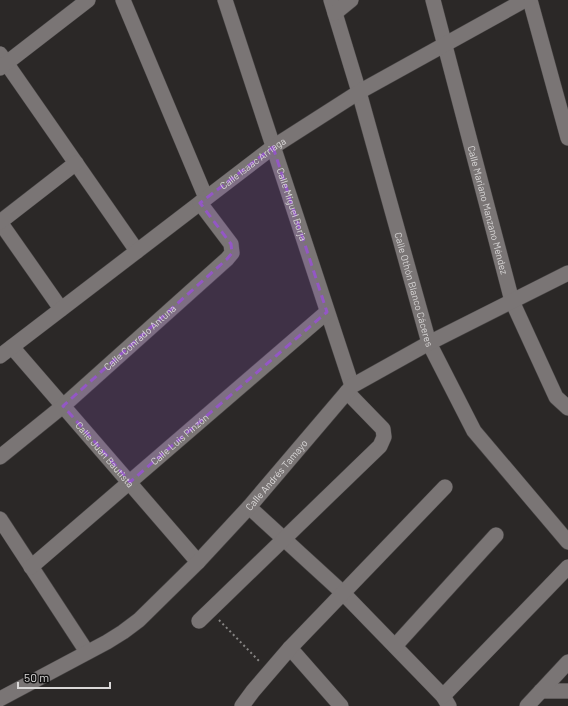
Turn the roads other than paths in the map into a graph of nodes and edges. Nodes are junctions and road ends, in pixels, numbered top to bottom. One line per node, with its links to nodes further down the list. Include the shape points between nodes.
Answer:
1 (88, 0): 10 (street)
2 (123, 0): 15 (street, Calle Conrado Antuna)
3 (225, 0): 13 (street, Calle Miguel Borja)
4 (351, 0): 8 (street)
5 (433, 0): 9 (street, Calle Mariano Manzano Méndez)
6 (525, 0): 9 (street, Calle Isaac Arriaga)
7 (530, 0): 12 (street)
8 (333, 6): 11 (street, Calle Othón Blanco Cáceres)
9 (446, 43): 11 (street, Calle Isaac Arriaga); 19 (street, Calle Mariano Manzano Méndez)
10 (2, 62): 14 (street)
11 (359, 92): 13 (street, Calle Isaac Arriaga); 22 (street, Calle Othón Blanco Cáceres)
12 (568, 138)
13 (273, 147): 15 (street, Calle Isaac Arriaga); 21 (street, Calle Miguel Borja)
14 (76, 163): 16 (street); 17 (street)
15 (203, 201): 17 (street, Calle Isaac Arriaga); 26 (street, Calle Conrado Antuna, via 231,244 232,252)
16 (0, 222): 20 (street)
17 (137, 251): 20 (street, Calle Isaac Arriaga)
18 (568, 273): 19 (street, Calle Andrés Tamayo)
19 (512, 301): 22 (street, Calle Andrés Tamayo); 27 (street, Calle Mariano Manzano Méndez, via 556,396)
20 (61, 309): 23 (street, Calle Isaac Arriaga)
21 (327, 312): 25 (street, Calle Miguel Borja); 29 (street, Calle Luis Pinzón)
22 (429, 343): 25 (street, Calle Andrés Tamayo); 35 (street, Calle Othón Blanco Cáceres, via 474,431)
23 (12, 346): 24 (street, Calle Isaac Arriaga); 26 (street, Calle Juan Bautista)
24 (0, 356)
25 (349, 389): 31 (street, Calle Andrés Tamayo); 34 (street, via 383,429 384,437 380,446)
26 (63, 406): 28 (street, Calle Conrado Antuna); 29 (street, Calle Juan Bautista)
27 (568, 408)
28 (0, 457)
29 (130, 482): 36 (street, Calle Juan Bautista); 37 (street, Calle Luis Pinzón)
30 (445, 486): 39 (street)
31 (249, 507): 34 (street); 36 (street, Calle Andrés Tamayo)
32 (0, 519): 37 (street)
33 (496, 535): 41 (street)
34 (284, 539): 39 (street); 40 (street)
35 (568, 542)
36 (198, 562): 43 (street, Calle Andrés Tamayo, via 139,620)
37 (31, 567): 43 (street)
38 (568, 567): 48 (street)
39 (343, 593): 41 (street); 42 (street)
40 (204, 616)
41 (395, 646): 48 (street)
42 (290, 648): 49 (street); 50 (street)
43 (87, 652): 47 (street, Calle Andrés Tamayo)
44 (568, 662): 46 (street)
45 (568, 690): 46 (street)
46 (541, 691): 51 (street)
47 (0, 699)
48 (446, 701)
49 (242, 706)
50 (341, 706)
51 (527, 706)

